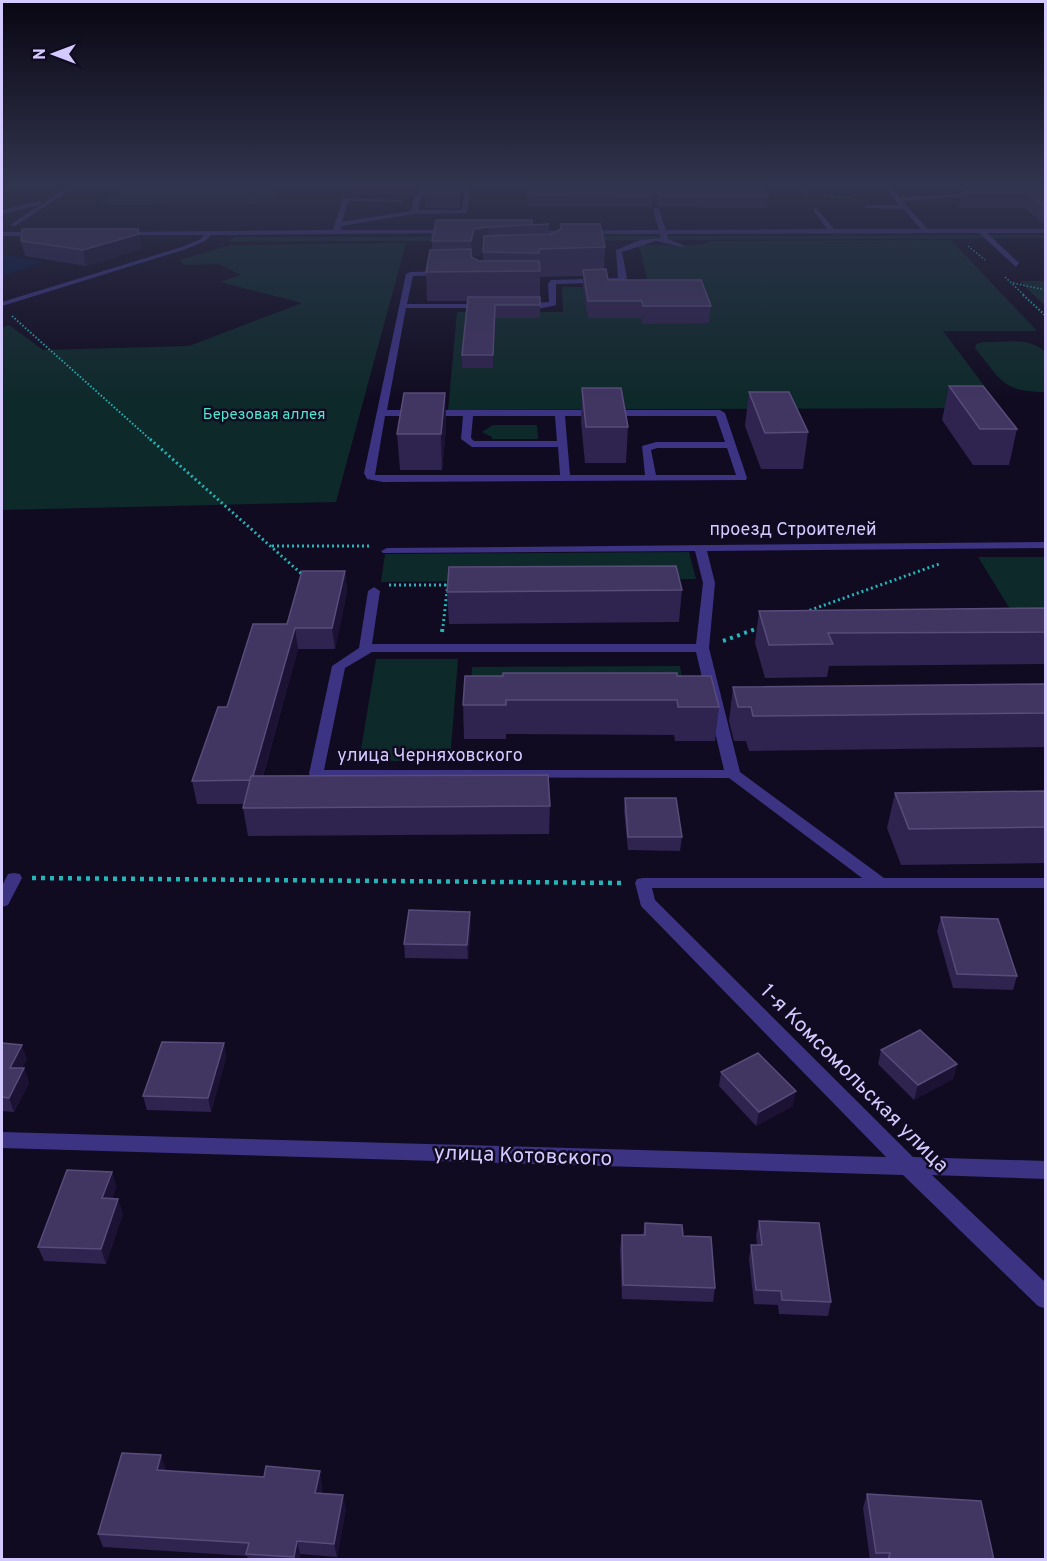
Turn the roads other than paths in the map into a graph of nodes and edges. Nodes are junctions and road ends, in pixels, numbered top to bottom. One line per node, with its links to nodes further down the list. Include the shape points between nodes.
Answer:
1 (158, 256): 8 (street)
2 (616, 256): 7 (street, via 623,278 620,280 561,281)
3 (1007, 256): 4 (street)
4 (1016, 265)
5 (458, 273): 9 (street, via 410,274)
6 (541, 286): 7 (street)
7 (552, 286): 11 (street, via 553,303 549,305)
8 (3, 302)
9 (403, 306): 10 (street); 12 (street)
10 (496, 306)
11 (508, 306)
12 (381, 413): 13 (street); 18 (street, via 369,473 376,479)
13 (468, 413): 14 (street); 15 (street, via 466,439 472,444)
14 (560, 413): 15 (street); 16 (street, via 720,413)
15 (562, 444): 18 (street)
16 (731, 445): 17 (street, via 650,446 645,450); 17 (street, via 742,478)
17 (651, 478): 18 (street)
18 (565, 479)
19 (1046, 545): 20 (street, проезд Строителей)
20 (700, 548): 21 (street); 24 (street, проезд Строителей, via 709,583)
21 (387, 551)
22 (380, 588): 23 (street, via 365,647)
23 (369, 648): 24 (street); 25 (street, улица Черняховского, via 339,666 316,774)
24 (702, 648): 25 (street, проезд Строителей, via 720,698)
25 (733, 774): 27 (street)
26 (14, 878): 29 (street)
27 (880, 883): 28 (street); 31 (street, 1-я Комсомольская улица, via 643,883 647,902)
28 (1046, 883)
29 (2, 901)
30 (2, 1140): 31 (street, улица Котовского)
31 (909, 1167): 32 (street, улица Котовского); 33 (street, 1-я Комсомольская улица)
32 (1046, 1170)
33 (1046, 1299)

